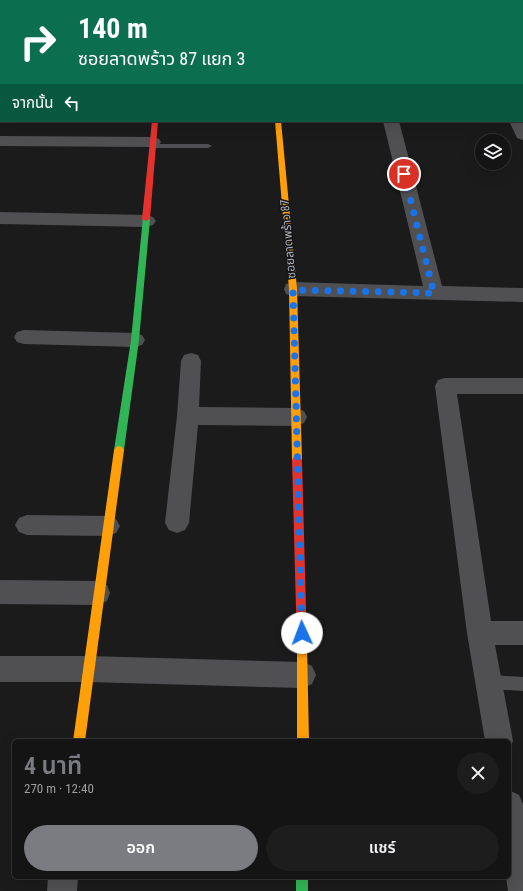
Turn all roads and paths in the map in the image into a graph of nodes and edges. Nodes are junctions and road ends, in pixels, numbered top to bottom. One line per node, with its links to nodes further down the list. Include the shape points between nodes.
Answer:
1 (155, 122): 7 (street)
2 (278, 122): 11 (street, ซอยลาดพร้าว 87)
3 (391, 122): 12 (street)
4 (517, 122): 5 (street)
5 (523, 135)
6 (0, 141): 7 (street)
7 (153, 144): 8 (lane); 10 (street)
8 (208, 146)
9 (0, 220): 10 (street)
10 (147, 221): 15 (street)
11 (293, 290): 12 (street); 19 (street, ซอยลาดพร้าว 87)
12 (434, 293): 13 (street)
13 (523, 295)
14 (24, 337): 15 (street)
15 (135, 340): 22 (street)
16 (191, 361): 18 (street)
17 (523, 386): 25 (street, via 444,386)
18 (188, 416): 19 (street); 20 (street)
19 (296, 417): 29 (street, ซอยลาดพร้าว 87)
20 (177, 523)
21 (27, 525): 22 (street)
22 (108, 526): 24 (street)
23 (0, 592): 24 (street)
24 (98, 593): 28 (street)
25 (480, 633): 26 (street); 30 (street)
26 (523, 633)
27 (0, 669): 28 (street)
28 (88, 669): 29 (street); 32 (street)
29 (303, 675): 33 (street, ซอยลาดพร้าว 87)
30 (489, 682): 31 (lane); 34 (street)
31 (523, 684)
32 (79, 739)
33 (303, 739)
34 (498, 739)
35 (511, 817): 38 (street)
36 (63, 879): 39 (street)
37 (302, 879): 40 (street)
38 (523, 890)
39 (62, 891)
40 (302, 891)

